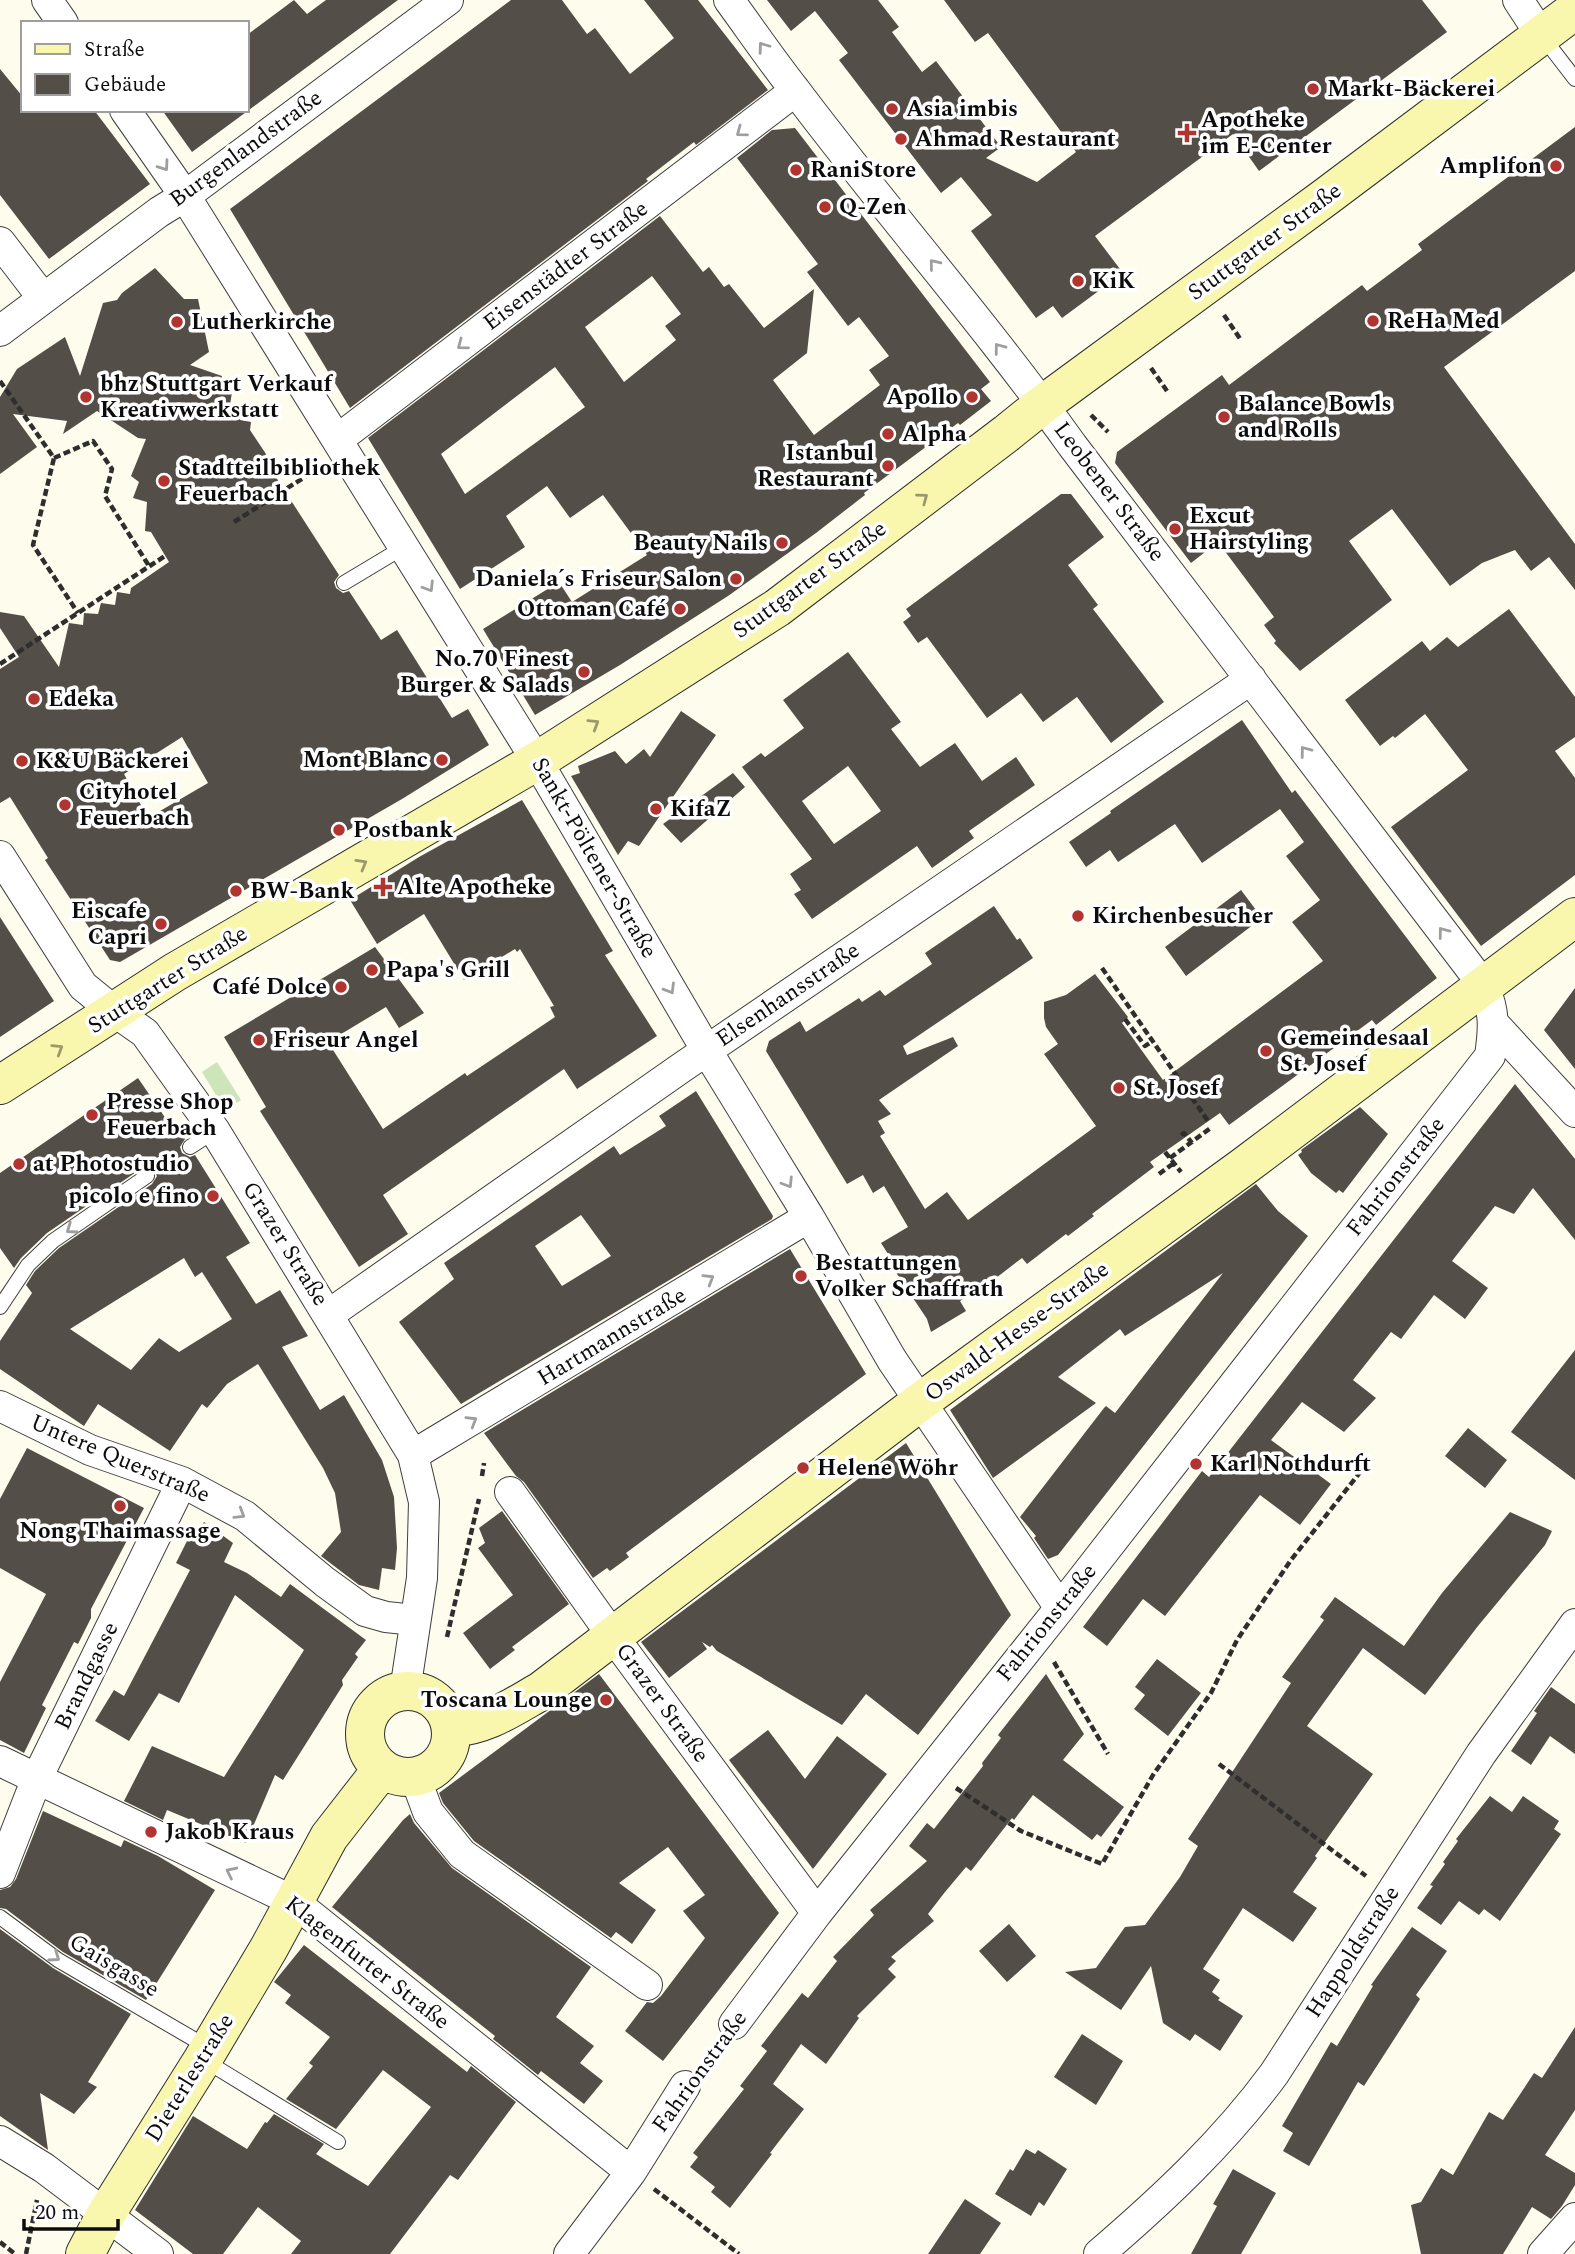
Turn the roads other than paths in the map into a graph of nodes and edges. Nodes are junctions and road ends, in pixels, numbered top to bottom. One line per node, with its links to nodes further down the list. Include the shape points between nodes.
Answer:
1 (47, 0): 6 (street)
2 (449, 0): 11 (street, Burgenlandstraße)
3 (729, 0): 9 (street, Leobener Straße, one-way to 3)
4 (1518, 0): 7 (street)
5 (1575, 10): 7 (street, Stuttgarter Straße)
6 (62, 21)
7 (1541, 35): 8 (lane); 15 (street, Stuttgarter Straße)
8 (1575, 79)
9 (795, 91): 15 (street, Leobener Straße, one-way to 9); 16 (street, Eisenstädter Straße, one-way to 16)
10 (126, 112): 11 (street, Sankt-Pöltener-Straße, one-way to 11)
11 (185, 195): 13 (street, Burgenlandstraße); 16 (street, Sankt-Pöltener-Straße)
12 (0, 242): 13 (street)
13 (43, 298): 14 (street, Burgenlandstraße)
14 (0, 331)
15 (1042, 405): 19 (street, Leobener Straße); 20 (street, Stuttgarter Straße, one-way to 15, via 777,608)
16 (341, 446): 17 (street, Sankt-Pöltener-Straße)
17 (404, 547): 18 (lane); 20 (street, Sankt-Pöltener-Straße, one-way to 20)
18 (344, 583)
19 (1251, 679): 23 (street, Leobener Straße, one-way to 19); 26 (street, Elsenhansstraße)
20 (537, 761): 24 (street, Stuttgarter Straße, one-way to 20, via 175,972); 26 (street, Sankt-Pöltener-Straße, one-way to 26)
21 (0, 856): 24 (street, Grazer Straße, via 83,986)
22 (1575, 917): 23 (street, Oswald-Hesse-Straße)
23 (1484, 986): 25 (street, Fahrionstraße); 35 (street, Oswald-Hesse-Straße)
24 (115, 1012): 27 (street, Stuttgarter Straße, one-way to 24); 29 (street, Grazer Straße, via 145,1033)
25 (1495, 1025): 28 (street); 40 (street, Fahrionstraße, via 1490,1056)
26 (707, 1051): 32 (street, Sankt-Pöltener-Straße, one-way to 32); 34 (street, Elsenhansstraße)
27 (0, 1085)
28 (1575, 1112)
29 (215, 1131): 30 (lane); 34 (street, Grazer Straße)
30 (190, 1147)
31 (147, 1176): 33 (lane, one-way to 33, via 53,1241 28,1265)
32 (809, 1217): 35 (street, Sankt-Pöltener-Straße); 37 (street, Hartmannstraße, one-way to 32)
33 (0, 1307)
34 (328, 1315): 37 (street, Grazer Straße)
35 (920, 1402): 40 (street, Sankt-Pöltener-Straße); 43 (street, Oswald-Hesse-Straße)
36 (0, 1406): 38 (street, Untere Querstraße, via 90,1450)
37 (413, 1455): 41 (street, Grazer Straße, via 424,1502 422,1578)
38 (182, 1482): 41 (street, Untere Querstraße, one-way to 41, via 245,1516 365,1611); 48 (street, Brandgasse)
39 (510, 1492): 43 (street, Grazer Straße)
40 (1060, 1608): 51 (street, Fahrionstraße)
41 (415, 1620): 44 (street, Grazer Straße)
42 (1575, 1624): 65 (street, Happoldstraße, via 1481,1754 1246,2112 1165,2197)
43 (612, 1635): 45 (street, Oswald-Hesse-Straße, via 541,1690 501,1714 472,1727); 51 (street, Grazer Straße)
44 (405, 1691): 45 (street, via 418,1692 440,1705); 47 (street, via 377,1703 364,1730 372,1759)
45 (451, 1728): 47 (street, via 439,1765 428,1772)
46 (0, 1761): 48 (street, Klagenfurter Straße)
47 (399, 1773): 50 (street, via 330,1838); 53 (street, via 463,1854)
48 (37, 1778): 49 (street, Brandgasse); 50 (street, Klagenfurter Straße, one-way to 48)
49 (0, 1873)
50 (293, 1901): 55 (street, Dieterlestraße); 59 (street, Klagenfurter Straße)
51 (817, 1913): 54 (street, Fahrionstraße)
52 (0, 1917): 55 (lane, Gaisgasse, one-way to 55, via 58,1960)
53 (647, 1985)
54 (734, 2024)
55 (206, 2054): 58 (lane, Gaisgasse); 60 (street, Dieterlestraße)
56 (685, 2086): 59 (street, Fahrionstraße)
57 (0, 2141): 60 (street)
58 (338, 2141)
59 (631, 2172): 64 (street, Fahrionstraße)
60 (106, 2214): 62 (street, Dieterlestraße); 63 (street)
61 (1575, 2218): 66 (street)
62 (85, 2254)
63 (158, 2254)
64 (569, 2254)
65 (1099, 2254)
66 (1543, 2254)

